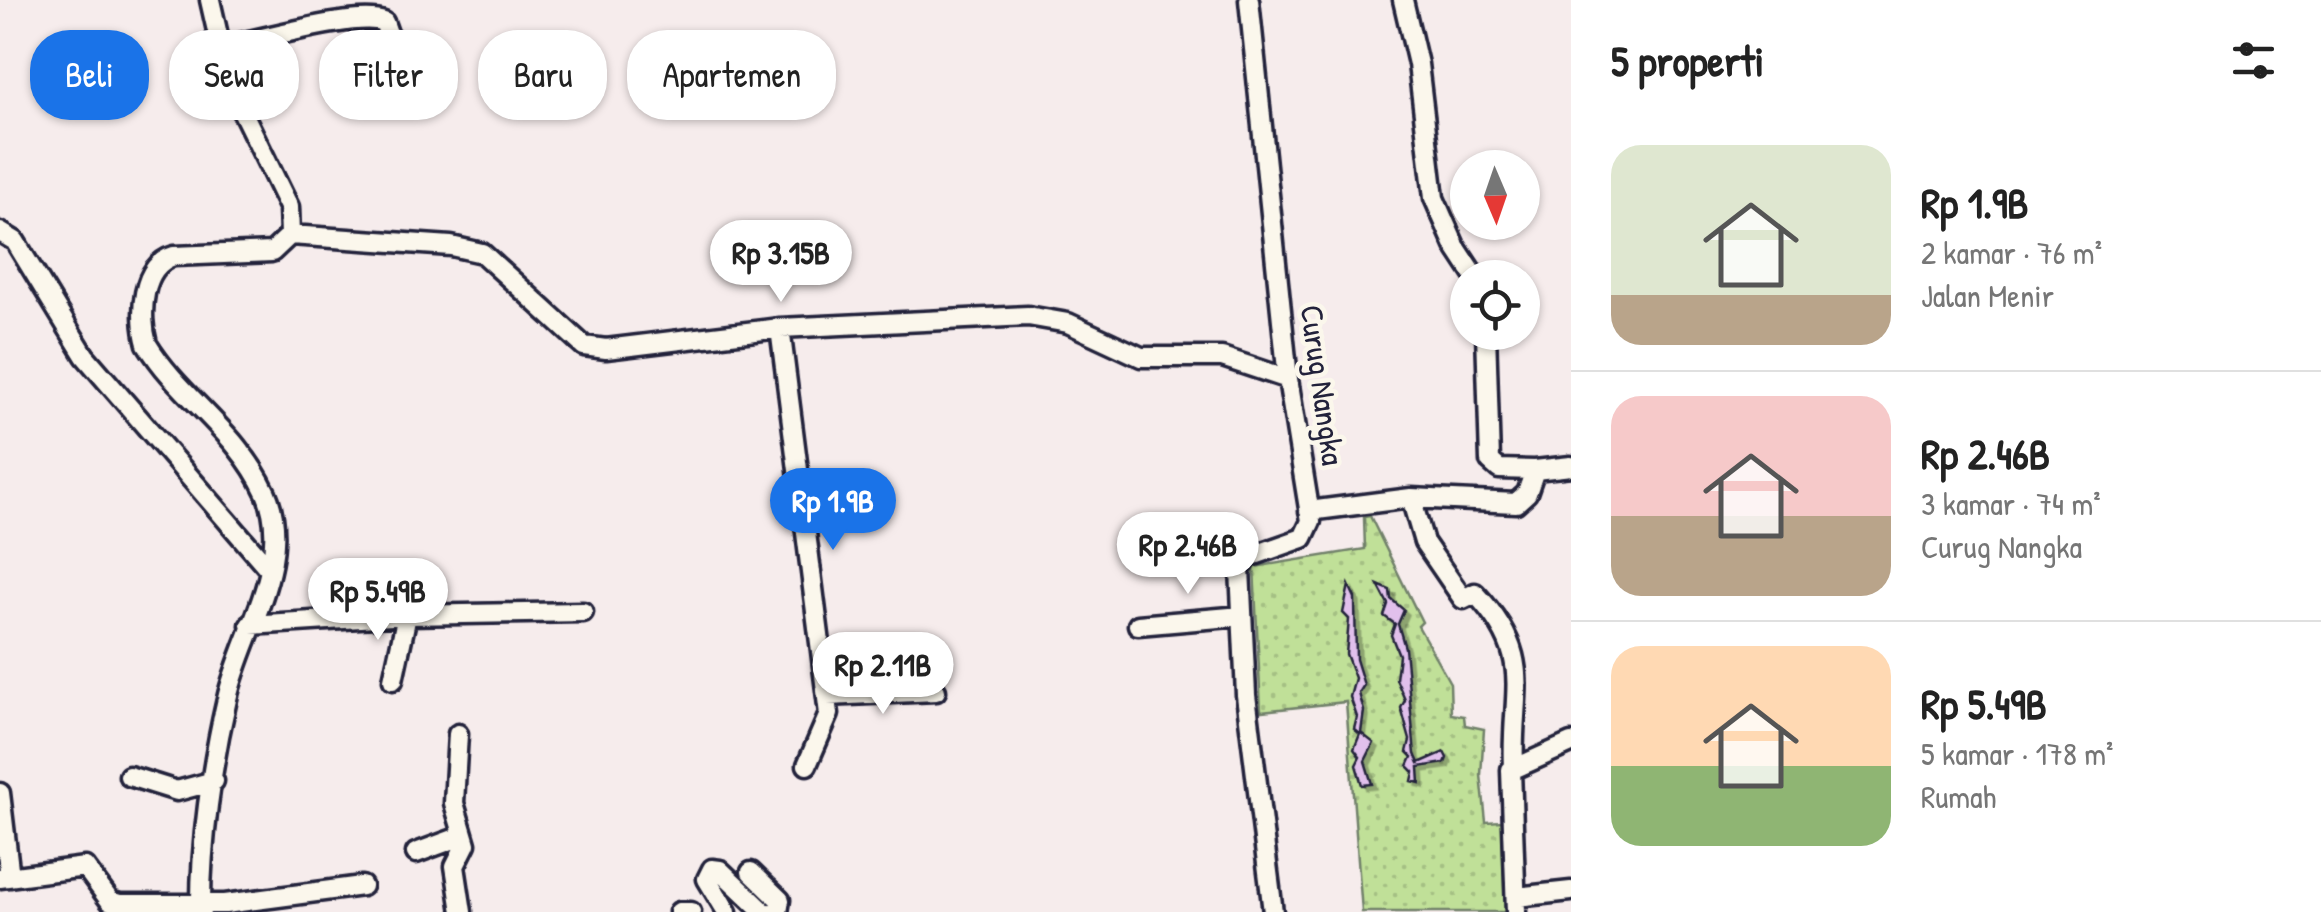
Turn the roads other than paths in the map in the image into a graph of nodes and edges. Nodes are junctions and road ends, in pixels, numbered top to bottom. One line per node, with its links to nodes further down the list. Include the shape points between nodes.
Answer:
1 (210, 0): 4 (street)
2 (1249, 0): 13 (street, Curug Nangka)
3 (1403, 0): 10 (street, via 1434,198)
4 (216, 30)
5 (387, 30): 6 (street, via 375,18)
6 (299, 32)
7 (246, 120): 9 (street, via 288,207)
8 (0, 232): 18 (street, via 15,240 111,388)
9 (290, 235): 11 (street, via 482,253 584,346); 18 (street, via 272,252 166,258 150,274 146,303 151,351 216,419 266,494 275,542)
10 (1464, 260)
11 (780, 328): 13 (street, via 1045,318 1141,357 1222,357); 26 (street)
12 (1487, 350): 15 (street, via 1490,461 1499,469)
13 (1288, 379): 17 (street, Curug Nangka)
14 (1571, 466): 15 (street)
15 (1535, 470): 16 (street, via 1527,494 1516,503)
16 (1411, 498): 17 (street); 30 (street, via 1434,562 1463,599 1475,593 1506,635 1520,692)
17 (1309, 511): 21 (street, Curug Nangka, via 1303,538 1241,563)
18 (270, 569): 23 (street)
19 (583, 612): 20 (street)
20 (407, 615): 23 (street); 24 (street)
21 (1242, 616): 22 (street); 48 (street, Curug Nangka)
22 (1138, 624)
23 (250, 625): 32 (street, via 226,703)
24 (393, 680)
25 (936, 692): 26 (street)
26 (827, 696): 29 (street, via 829,718)
27 (458, 734): 34 (street, via 453,790)
28 (1571, 744): 30 (street)
29 (807, 765)
30 (1514, 767): 40 (street)
31 (129, 776): 32 (street, via 177,791)
32 (214, 781): 41 (street)
33 (0, 794): 37 (street)
34 (462, 836): 35 (street); 42 (street, via 466,847 455,866)
35 (416, 853)
36 (751, 872): 47 (street, via 780,900)
37 (5, 878): 41 (street, via 85,867 114,904)
38 (362, 886): 41 (street)
39 (1571, 892): 40 (street)
40 (1516, 904)
41 (201, 908)
42 (462, 912)
43 (679, 912): 44 (street)
44 (692, 912)
45 (727, 912): 46 (street, via 707,879 712,869)
46 (764, 912)
47 (778, 912)
48 (1273, 912)

